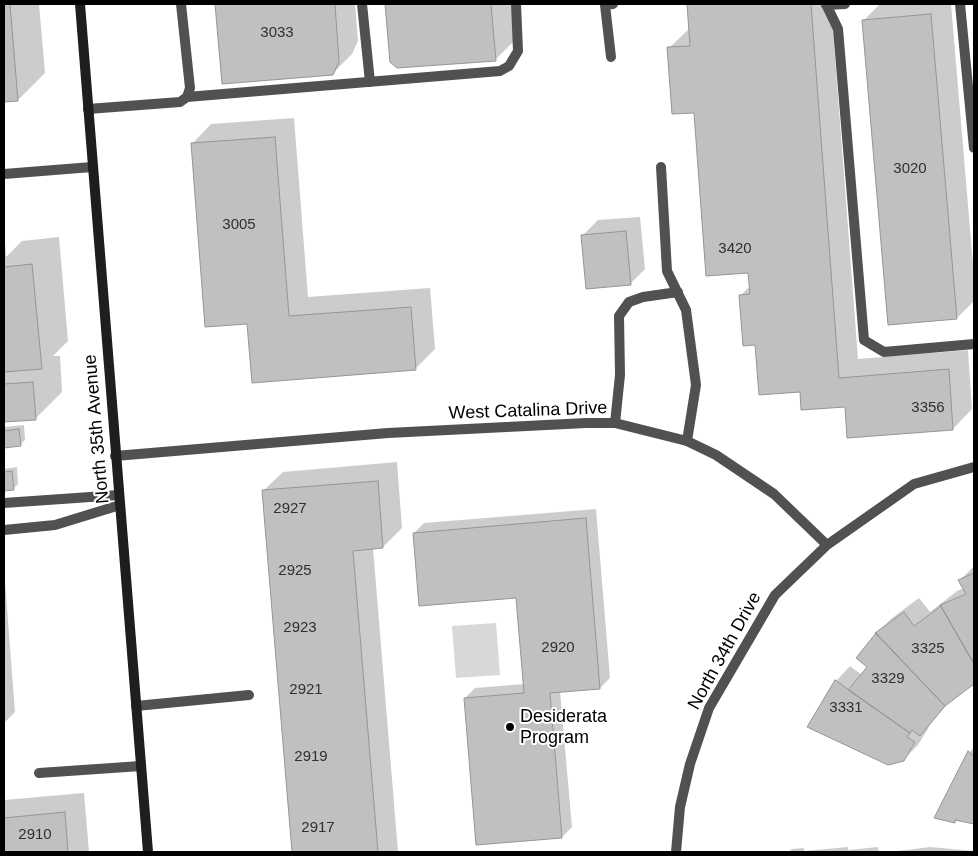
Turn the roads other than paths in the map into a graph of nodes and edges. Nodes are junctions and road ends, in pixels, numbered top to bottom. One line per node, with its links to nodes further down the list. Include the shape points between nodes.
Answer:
1 (80, 4): 12 (main road, North 35th Avenue)
2 (181, 4): 11 (street, via 190,88)
3 (362, 4): 10 (street)
4 (516, 4): 10 (street, via 518,51 509,66 500,71)
5 (613, 4): 9 (street, via 605,5)
6 (845, 4): 8 (street)
7 (960, 4): 13 (street)
8 (826, 5): 18 (street, via 838,30 864,340 884,352)
9 (611, 58)
10 (370, 82): 11 (street)
11 (187, 97): 12 (street, via 180,102)
12 (88, 109): 14 (main road, North 35th Avenue)
13 (974, 148)
14 (92, 167): 16 (street); 21 (main road, North 35th Avenue)
15 (661, 167): 17 (street, via 667,271)
16 (4, 174)
17 (678, 292): 19 (street, via 629,302 619,316 620,375); 20 (street, via 686,310 696,385)
18 (974, 344)
19 (615, 423): 20 (street, West Catalina Drive); 21 (street, West Catalina Drive, via 388,433)
20 (687, 442): 26 (street, West Catalina Drive, via 716,455 774,494)
21 (115, 456): 23 (main road, North 35th Avenue)
22 (974, 467): 26 (street, via 914,484)
23 (119, 500): 24 (street); 25 (street, via 55,525); 28 (main road, North 35th Avenue)
24 (4, 503)
25 (4, 530)
26 (827, 545): 32 (street, North 34th Drive, via 775,595 709,708 680,807)
27 (249, 695): 28 (street)
28 (136, 706): 29 (main road, North 35th Avenue)
29 (141, 766): 30 (street); 31 (main road, North 35th Avenue)
30 (39, 773)
31 (148, 852)
32 (676, 852)

